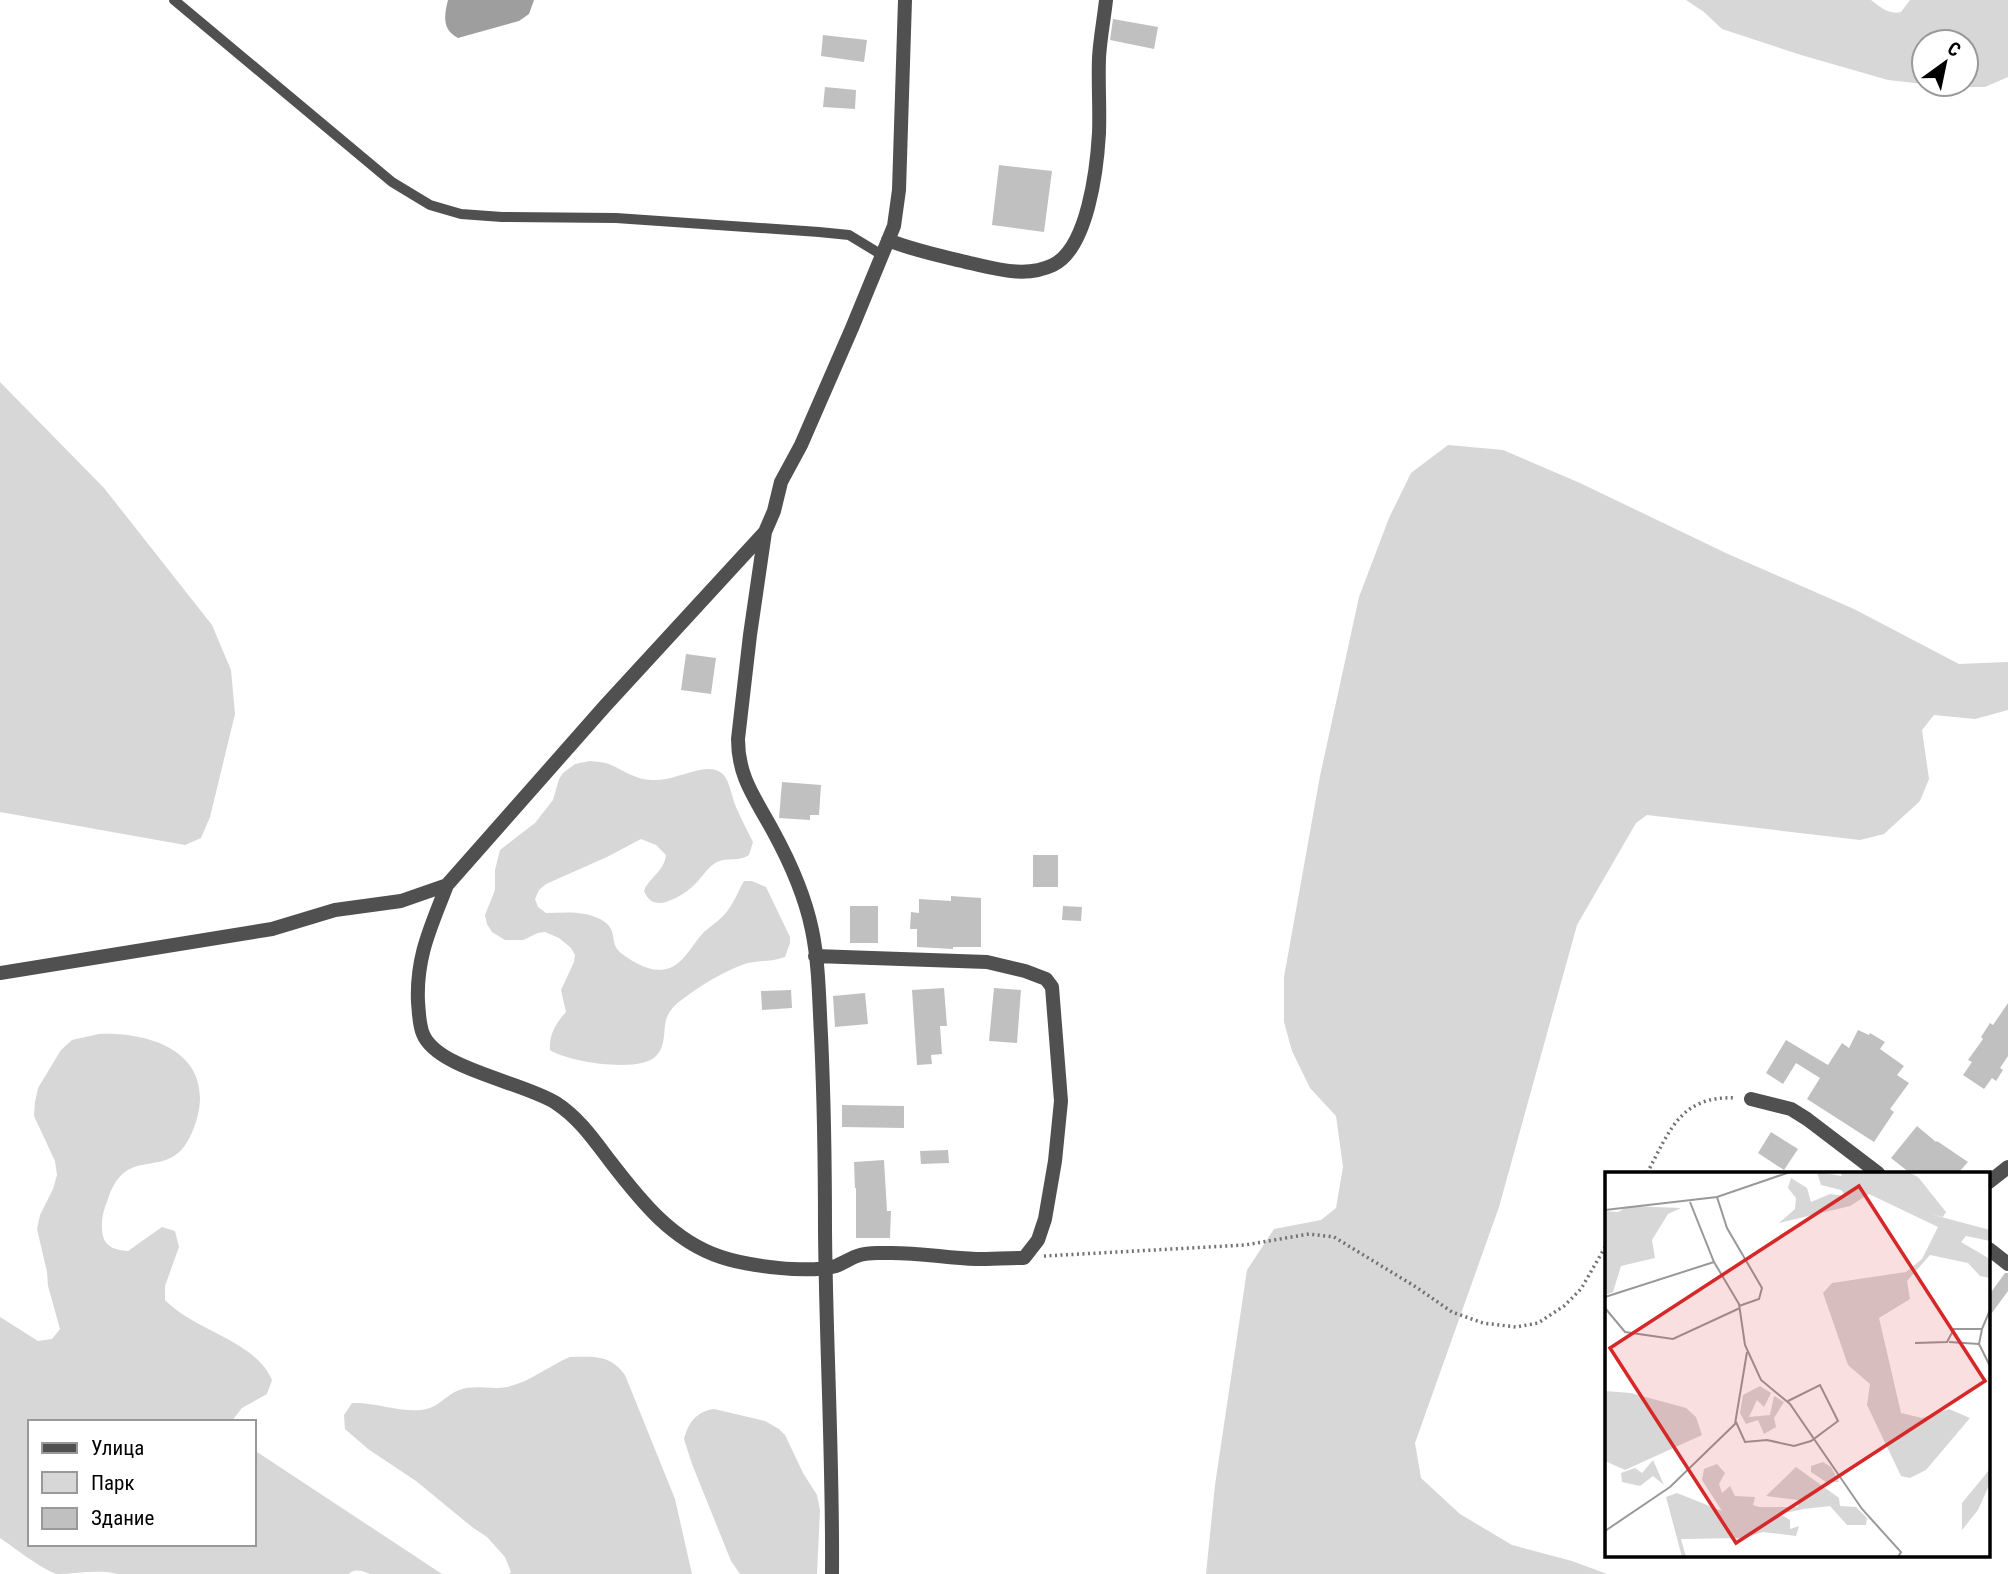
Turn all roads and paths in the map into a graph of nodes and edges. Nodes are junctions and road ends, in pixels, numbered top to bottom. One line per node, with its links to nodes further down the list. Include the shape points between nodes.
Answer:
1 (174, 0): 5 (lane, via 392,182 430,205 461,214 616,218 849,235)
2 (905, 0): 4 (street, via 899,191)
3 (1106, 0): 4 (street, via 1099,57 1096,165 1083,224 1065,257 1043,269 1005,271 912,250)
4 (888, 240): 5 (street)
5 (882, 255): 6 (street, via 801,445 780,482)
6 (765, 532): 7 (street); 8 (street, via 738,757 743,776 800,889)
7 (447, 886): 9 (street, via 401,901 335,910 272,929); 19 (street, via 425,942 417,978 423,1034 436,1052 556,1104 585,1128 663,1223 702,1249 756,1265)
8 (815, 956): 17 (street, via 987,962 1046,979 1052,987 1061,1101 1055,1161 1038,1240); 19 (street, via 824,1115)
9 (0, 973)
10 (1751, 1099): 12 (path, via 1716,1098 1690,1107 1671,1129); 13 (street, via 1807,1119)
11 (2008, 1167): 14 (street)
12 (1648, 1172)
13 (1877, 1172)
14 (1990, 1181)
15 (1605, 1247): 17 (path, via 1581,1289 1564,1306 1538,1323 1516,1327 1483,1323 1452,1312 1334,1237 1309,1234 1245,1245)
16 (1990, 1250): 18 (street)
17 (1024, 1258): 19 (street, via 861,1254)
18 (2008, 1264)
19 (825, 1268): 20 (street)
20 (832, 1574)

